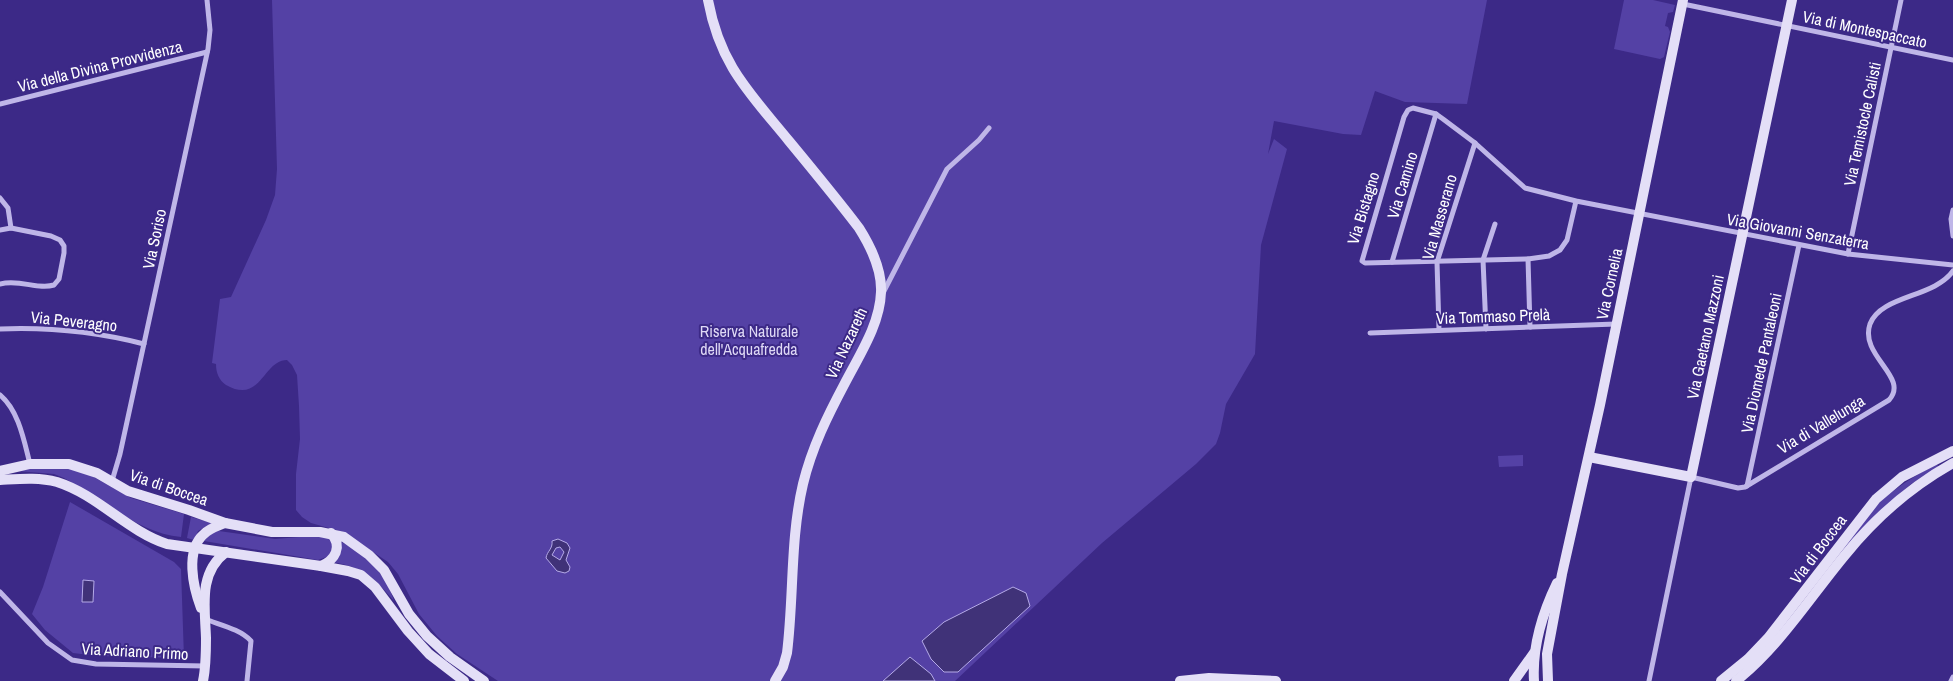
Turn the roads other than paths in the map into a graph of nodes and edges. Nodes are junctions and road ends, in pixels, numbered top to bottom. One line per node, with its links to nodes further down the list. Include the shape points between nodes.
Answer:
1 (207, 0): 8 (street, Via Soriso, via 210,34)
2 (708, 0): 32 (street, Via Nazareth, via 717,38 733,70 863,235 879,274)
3 (1792, 0): 6 (street, Via Gaetano Mazzoni)
4 (1901, 0): 7 (street, Via Temistocle Calisti)
5 (1683, 2): 6 (street, Via di Montespaccato); 17 (street, Via Cornelia)
6 (1787, 25): 7 (street, Via di Montespaccato); 21 (street, Via Gaetano Mazzoni)
7 (1892, 47): 9 (street, Via di Montespaccato); 24 (street, Via Temistocle Calisti)
8 (207, 52): 10 (street, Via della Divina Provvidenza); 39 (street, Via Soriso)
9 (1953, 60)
10 (0, 104)
11 (1436, 114): 13 (street, Via Bistagno); 27 (street, Via Camino); 27 (street, Via Bistagno, via 1415,108 1406,113 1362,258 1364,263)
12 (989, 128): 32 (street, via 947,169)
13 (1475, 143): 15 (street, Via Bistagno, via 1525,188); 28 (street, Via Masserano)
14 (0, 198): 19 (street, via 8,208)
15 (1576, 201): 17 (street, Via Bistagno); 25 (street, Via Bistagno, via 1562,248 1549,256)
16 (1953, 210): 22 (street)
17 (1639, 214): 21 (street, Via Giovanni Senzaterra); 33 (street, Via Cornelia)
18 (1495, 224): 26 (street)
19 (11, 228): 20 (street); 31 (street, via 58,238 64,246 64,253 58,281 54,285)
20 (0, 230)
21 (1742, 234): 23 (street, Via Giovanni Senzaterra); 46 (street, Via Gaetano Mazzoni)
22 (1953, 236)
23 (1799, 245): 24 (street, Via Giovanni Senzaterra); 49 (street, Via Diomede Pantaleoni)
24 (1848, 254): 29 (street, Via Giovanni Senzaterra)
25 (1528, 259): 26 (street, Via Bistagno); 34 (street)
26 (1484, 260): 28 (street, Via Bistagno); 36 (street)
27 (1392, 262): 28 (street, Via Bistagno)
28 (1437, 262): 37 (street, Via Masserano)
29 (1953, 264)
30 (1953, 272): 49 (street, Via di Vallelunga, via 1939,285 1882,310 1872,322 1869,337 1872,349 1895,384 1891,398)
31 (0, 284)
32 (881, 298): 66 (street, Via Nazareth, via 871,332 822,428 808,465 797,520 787,653)
33 (1616, 324): 34 (street, Via Tommaso Prelà); 42 (street, Via Cornelia)
34 (1530, 327): 36 (street, Via Tommaso Prelà)
35 (0, 329): 39 (street, Via Peveragno, via 72,331)
36 (1486, 329): 37 (street, Via Tommaso Prelà)
37 (1439, 330): 38 (street, Via Tommaso Prelà)
38 (1370, 333)
39 (144, 344): 48 (street, Via Soriso)
40 (0, 395): 44 (street, via 16,419)
41 (1953, 451): 72 (street, Via di Boccea, via 1902,477 1880,495 1768,638 1748,660)
42 (1589, 457): 46 (street); 55 (street, Via Cornelia)
43 (1953, 462): 73 (street, Via di Boccea, via 1908,493 1864,533 1780,638)
44 (30, 464): 45 (street, Via di Boccea); 48 (street, Via di Boccea, via 68,464)
45 (0, 472)
46 (1691, 477): 49 (street, via 1738,488); 71 (street, Via Gaetano Mazzoni)
47 (0, 480): 52 (street, via 26,478 58,482 156,540 173,546)
48 (112, 482): 50 (street, Via di Boccea, via 128,491)
49 (1747, 486)
50 (225, 523): 51 (street, Via di Boccea, via 272,532); 52 (street, via 204,534)
51 (331, 533): 54 (street, via 337,542 337,552 332,560); 65 (street, Via di Boccea, via 349,540 381,566 409,614 427,636)
52 (196, 548): 53 (street); 57 (street, via 193,573)
53 (226, 552): 54 (street); 57 (street, via 210,570)
54 (320, 566): 64 (street, via 348,571 369,580 419,644)
55 (1562, 574): 58 (street, Via Cornelia, via 1546,610); 61 (street, Via Cornelia, via 1547,654)
56 (0, 592): 59 (street, Via Adriano Primo, via 48,643 72,660 96,664)
57 (204, 617): 59 (street); 63 (street, via 251,641)
58 (1534, 652): 69 (street); 70 (street, Via Cornelia)
59 (206, 666): 62 (street)
60 (1953, 677): 74 (street)
61 (1548, 680)
62 (203, 681)
63 (247, 681)
64 (464, 681)
65 (484, 681)
66 (775, 681)
67 (1180, 681): 68 (street, via 1209,678)
68 (1276, 681)
69 (1514, 681)
70 (1534, 681)
71 (1649, 681)
72 (1720, 681)
73 (1736, 681)
74 (1951, 681)

